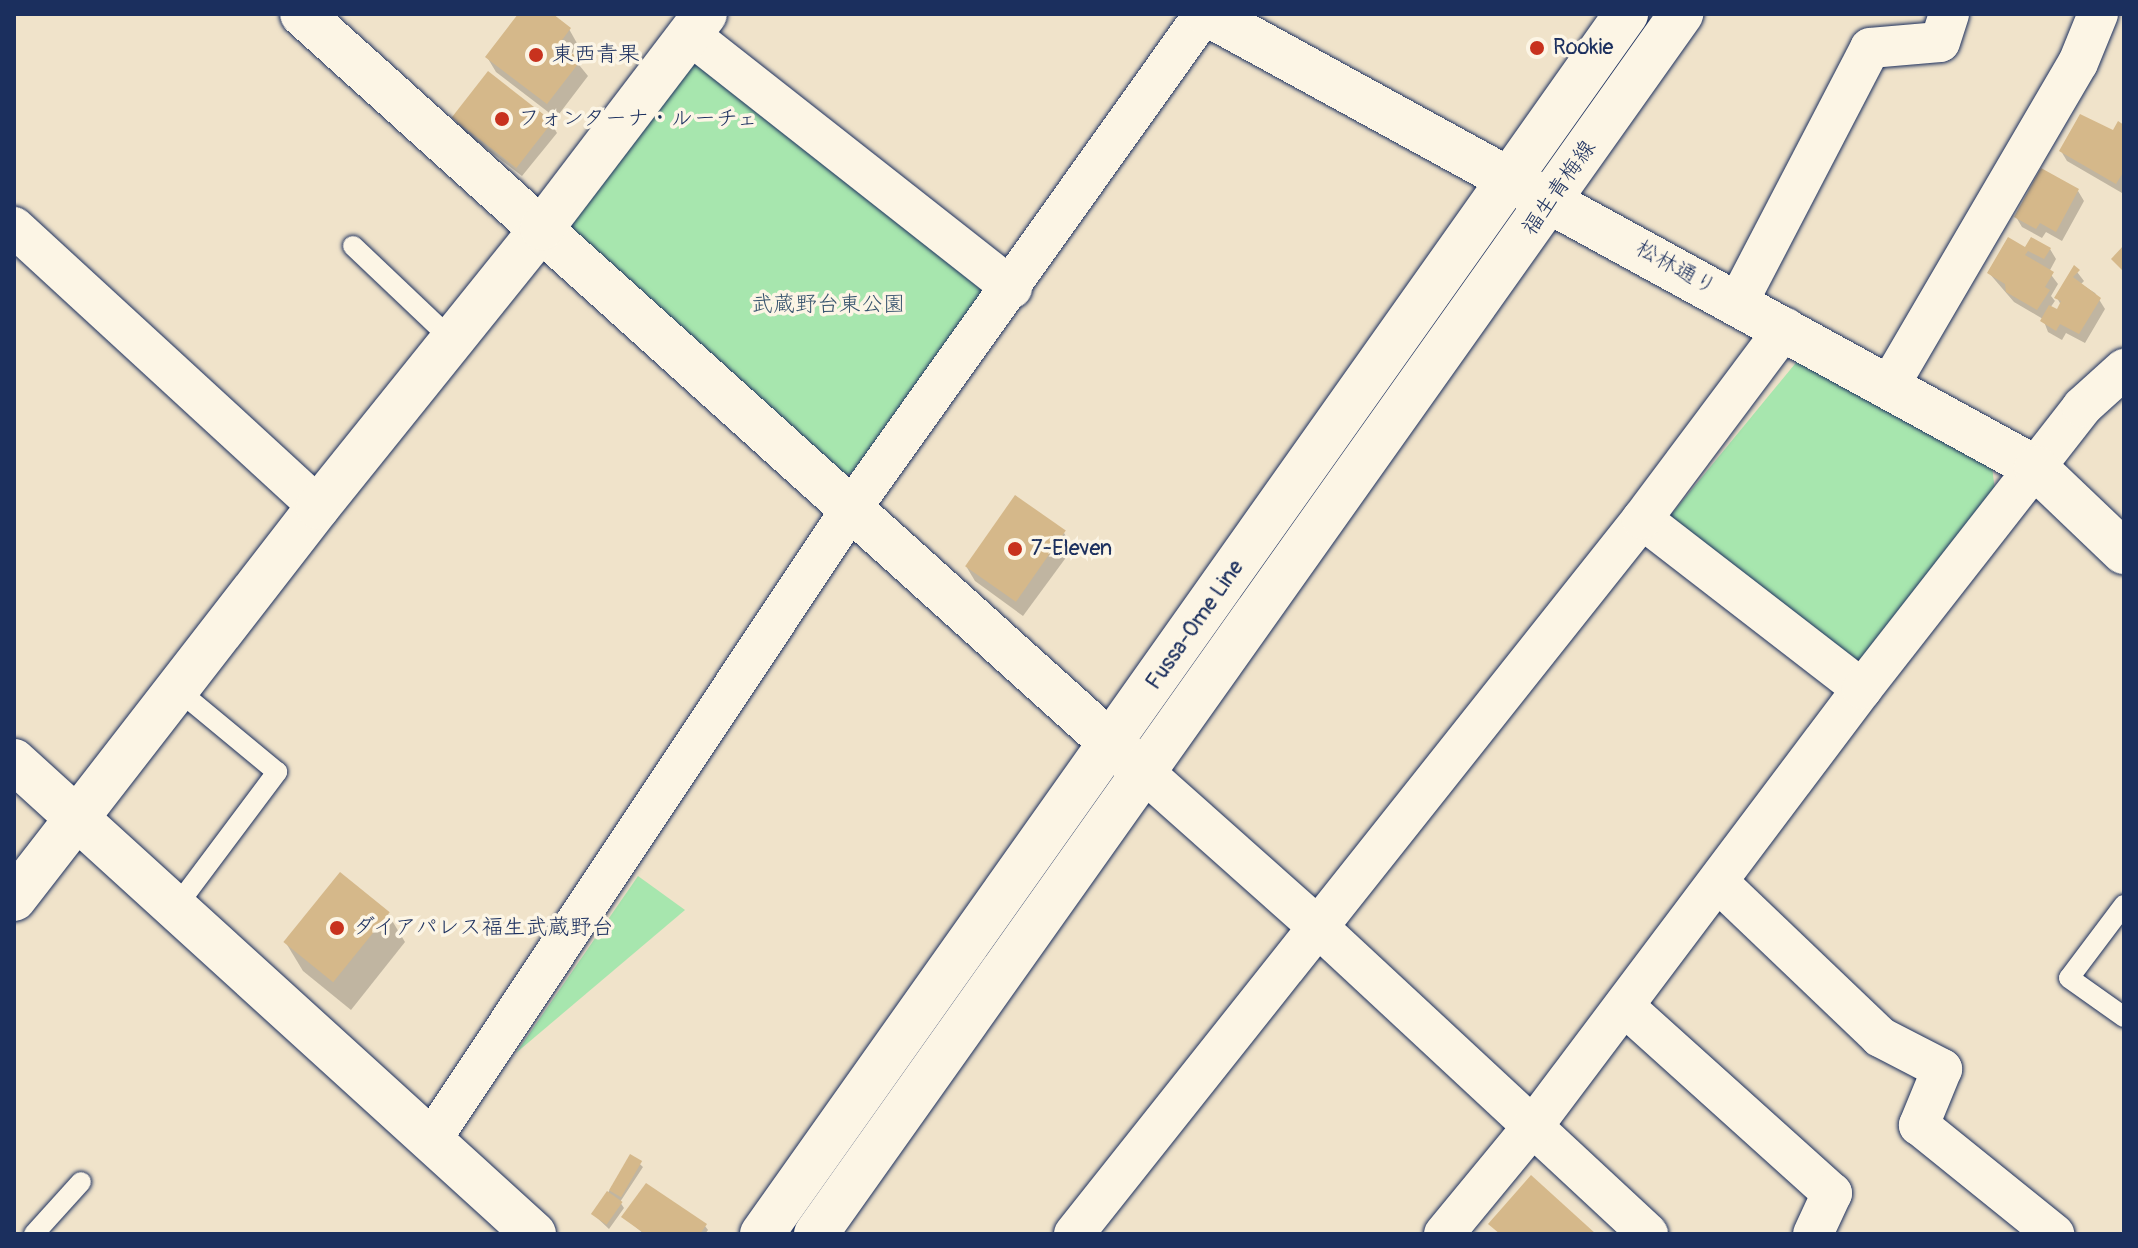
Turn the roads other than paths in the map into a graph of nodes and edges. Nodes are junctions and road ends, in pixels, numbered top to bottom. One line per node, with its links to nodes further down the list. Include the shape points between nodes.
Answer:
1 (302, 14): 11 (street)
2 (1205, 14): 8 (street, 松林通り); 13 (street)
3 (1626, 14): 8 (street, Fussa-Ome Line)
4 (1681, 14): 9 (street, 福生青梅線)
5 (1949, 14): 14 (street, via 1940,42 1870,48)
6 (2098, 14): 19 (street, via 2078,63)
7 (697, 24): 11 (street); 13 (street)
8 (1509, 181): 9 (street, 松林通り); 27 (street, Fussa-Ome Line)
9 (1551, 199): 14 (street, 松林通り); 17 (street, 福生青梅線)
10 (14, 227): 21 (street)
11 (542, 228): 16 (street); 22 (street)
12 (353, 246): 16 (lane)
13 (1012, 288): 22 (street)
14 (1738, 302): 15 (street, 松林通り)
15 (1785, 328): 19 (street, 松林通り); 23 (street)
16 (451, 339): 21 (street)
17 (1436, 361): 29 (street, Fussa-Ome Line)
18 (2124, 369): 20 (street, via 2082,407)
19 (1889, 386): 20 (street, 松林通り)
20 (2036, 468): 24 (street, 松林通り); 25 (street)
21 (318, 507): 26 (street)
22 (851, 509): 27 (street); 39 (street)
23 (1642, 519): 25 (street); 35 (street)
24 (2124, 552)
25 (1862, 689): 32 (street)
26 (179, 691): 30 (street); 34 (lane, via 277,772)
27 (1111, 744): 29 (street); 43 (street, Fussa-Ome Line)
28 (14, 761): 30 (street)
29 (1145, 773): 35 (street); 44 (street, Fussa-Ome Line)
30 (77, 819): 31 (street); 34 (street)
31 (19, 881)
32 (1718, 882): 36 (street); 49 (street, via 1880,1037 1942,1069 1919,1125)
33 (2124, 905): 37 (lane, via 2069,978)
34 (176, 907): 39 (street)
35 (1319, 928): 38 (street); 45 (street)
36 (1624, 1006): 38 (street); 48 (street, via 1832,1193)
37 (2124, 1017)
38 (1533, 1126): 46 (street); 47 (street)
39 (431, 1140): 42 (street)
40 (81, 1182): 41 (lane)
41 (34, 1234)
42 (534, 1234)
43 (762, 1234)
44 (816, 1234)
45 (1074, 1234)
46 (1444, 1234)
47 (1648, 1234)
48 (1813, 1234)
49 (2054, 1234)

